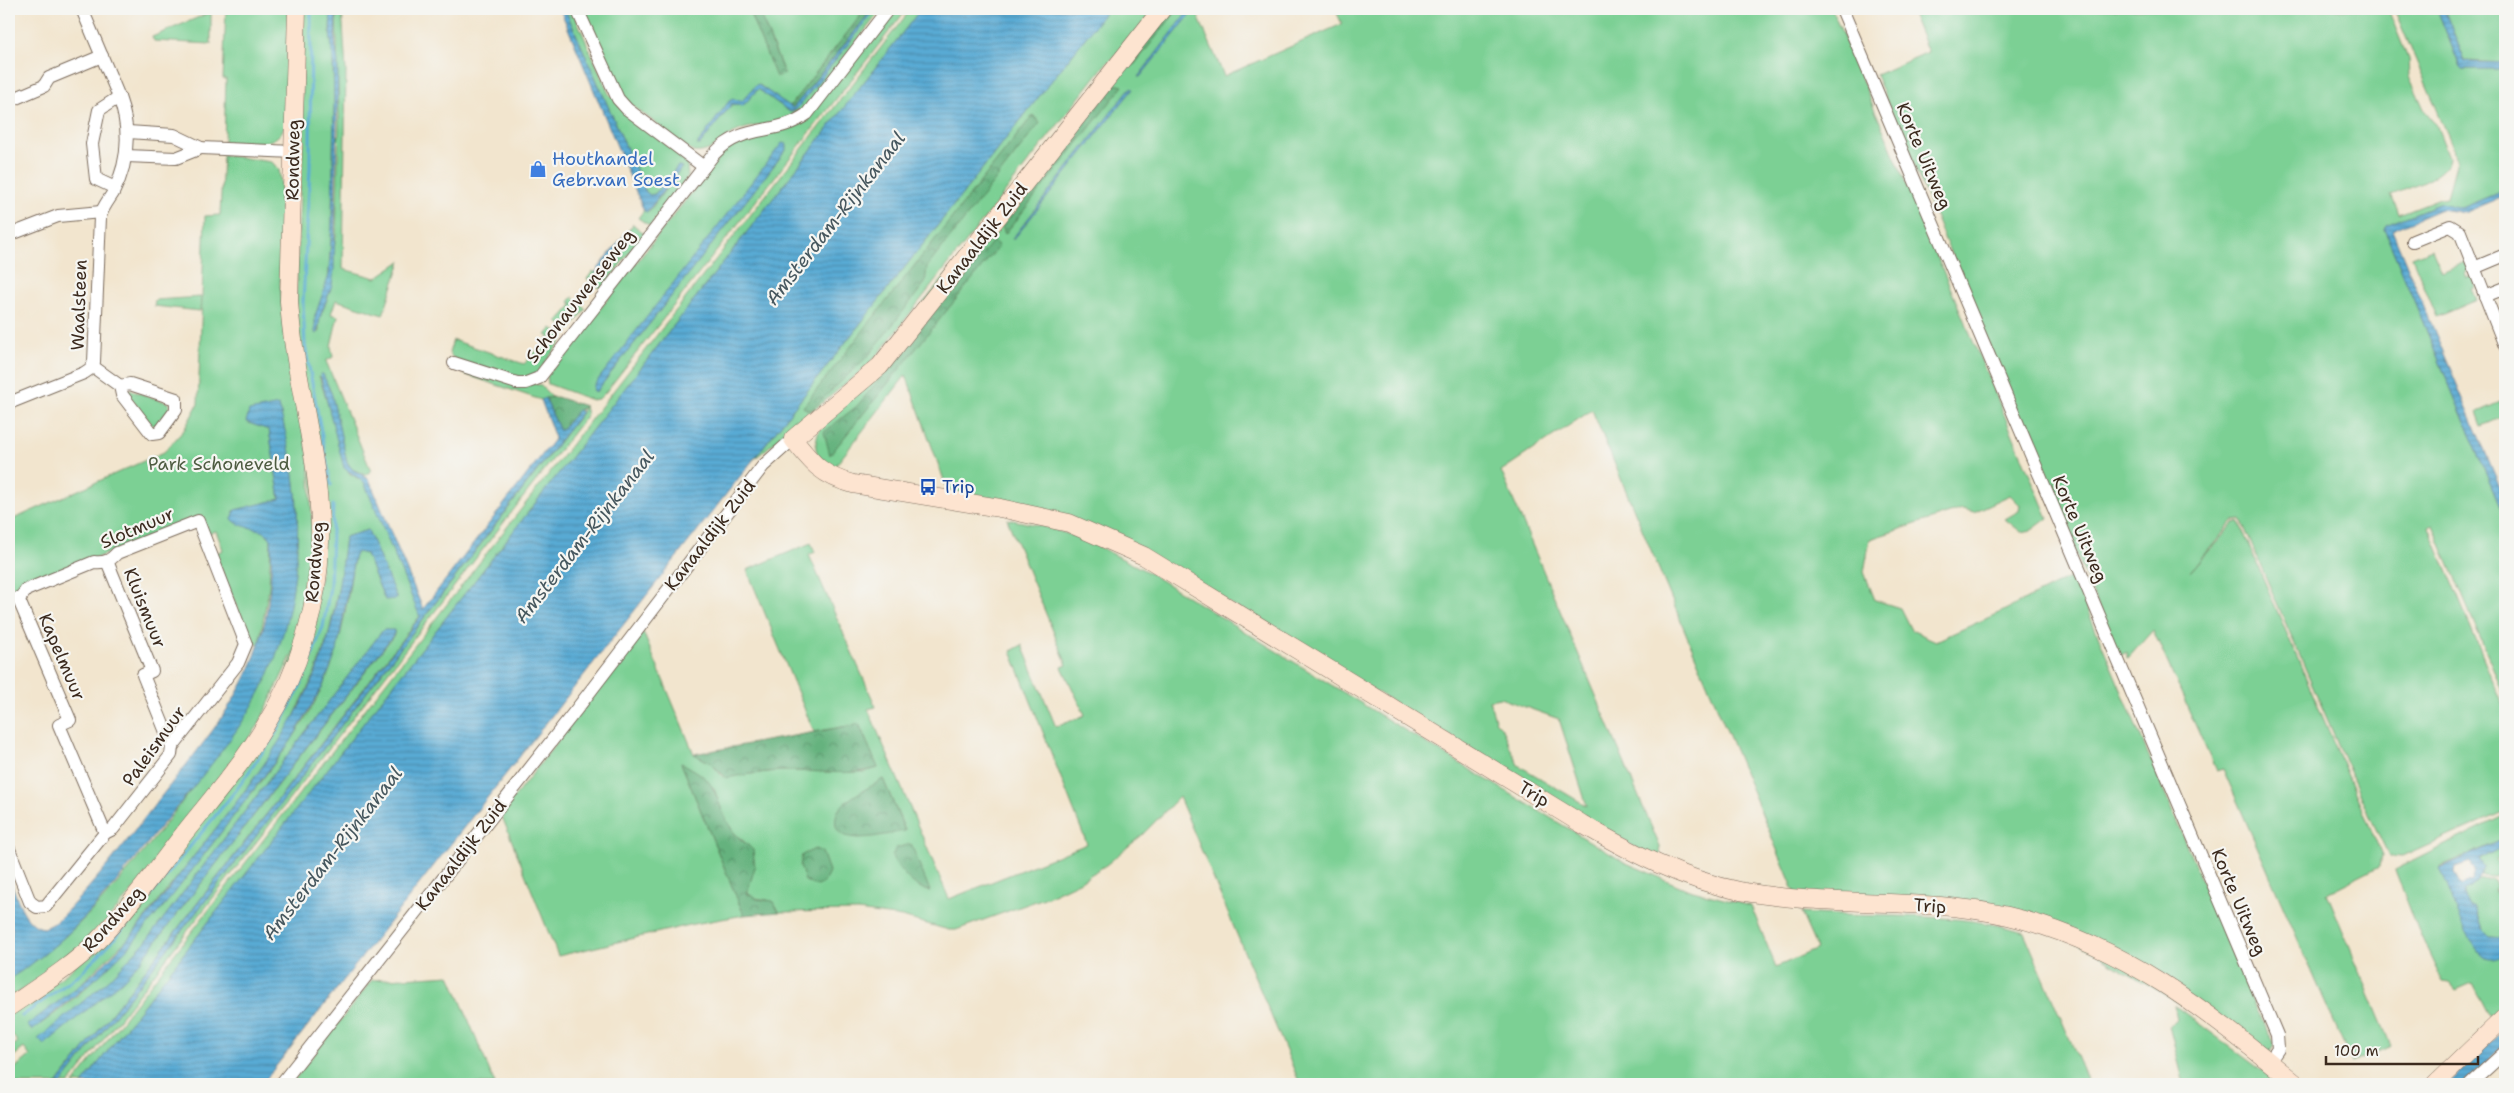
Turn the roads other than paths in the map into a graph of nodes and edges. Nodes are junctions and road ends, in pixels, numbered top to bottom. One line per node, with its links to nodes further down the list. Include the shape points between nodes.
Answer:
1 (82, 9): 7 (street)
2 (298, 9): 12 (street, Rondweg)
3 (577, 9): 14 (street, via 618,99)
4 (888, 9): 14 (street, Schonauwenseweg, via 807,114 788,124 738,135 723,144)
5 (1162, 9): 28 (street, Kanaaldijk Zuid, via 880,366)
6 (1842, 9): 38 (street, Korte Uitweg, via 2277,1036 2278,1049)
7 (102, 56): 8 (street); 9 (street, via 49,78 44,86)
8 (119, 97): 10 (street); 15 (street, via 99,110 92,144 96,178)
9 (9, 101)
10 (128, 132): 11 (street, via 174,135); 13 (street)
11 (201, 148): 12 (street); 13 (street, via 176,158)
12 (294, 152): 35 (street, Rondweg, via 289,301 291,334 314,458 320,518 317,571 303,643 290,678 265,726 120,916 74,961)
13 (126, 156): 15 (street)
14 (704, 167): 24 (street, Schonauwenseweg, via 539,378 517,383)
15 (115, 188): 16 (street)
16 (103, 208): 17 (street, via 61,215); 25 (street, Waalsteen)
17 (9, 235)
18 (2413, 240): 20 (street, via 2456,227)
19 (2505, 255): 20 (street)
20 (2474, 268): 22 (street)
21 (2505, 288): 22 (street)
22 (2485, 296): 23 (street)
23 (2505, 346)
24 (454, 362)
25 (92, 366): 26 (street); 27 (street, Waalsteen, via 84,373)
26 (120, 386): 26 (street, via 122,395 152,434 162,431 176,410 176,400 130,384)
27 (9, 404)
28 (793, 440): 38 (street, Trip, via 822,472 834,480 1069,523 1144,556 1582,824 1674,871 1739,891 1784,897 1972,909 2047,926 2140,968 2180,994); 39 (street, Kanaaldijk Zuid, via 763,466 576,710)
29 (198, 521): 30 (street, Slotmuur, via 117,553); 32 (street, Paleismuur, via 246,644 238,663)
30 (107, 561): 31 (street, Slotmuur, via 94,562); 32 (street, Kluismuur, via 152,670 143,674)
31 (14, 598): 33 (street, Kapelmuur, via 70,720 59,724)
32 (172, 747): 33 (street, Paleismuur, via 171,755 113,830)
33 (105, 833): 34 (street, Paleismuur, via 50,903 41,908 30,902)
34 (9, 849)
35 (9, 1007)
36 (2505, 1018): 41 (street)
37 (2505, 1052): 42 (street)
38 (2269, 1062): 40 (street, Trip)
39 (281, 1084)
40 (2296, 1084)
41 (2435, 1084)
42 (2470, 1084)

